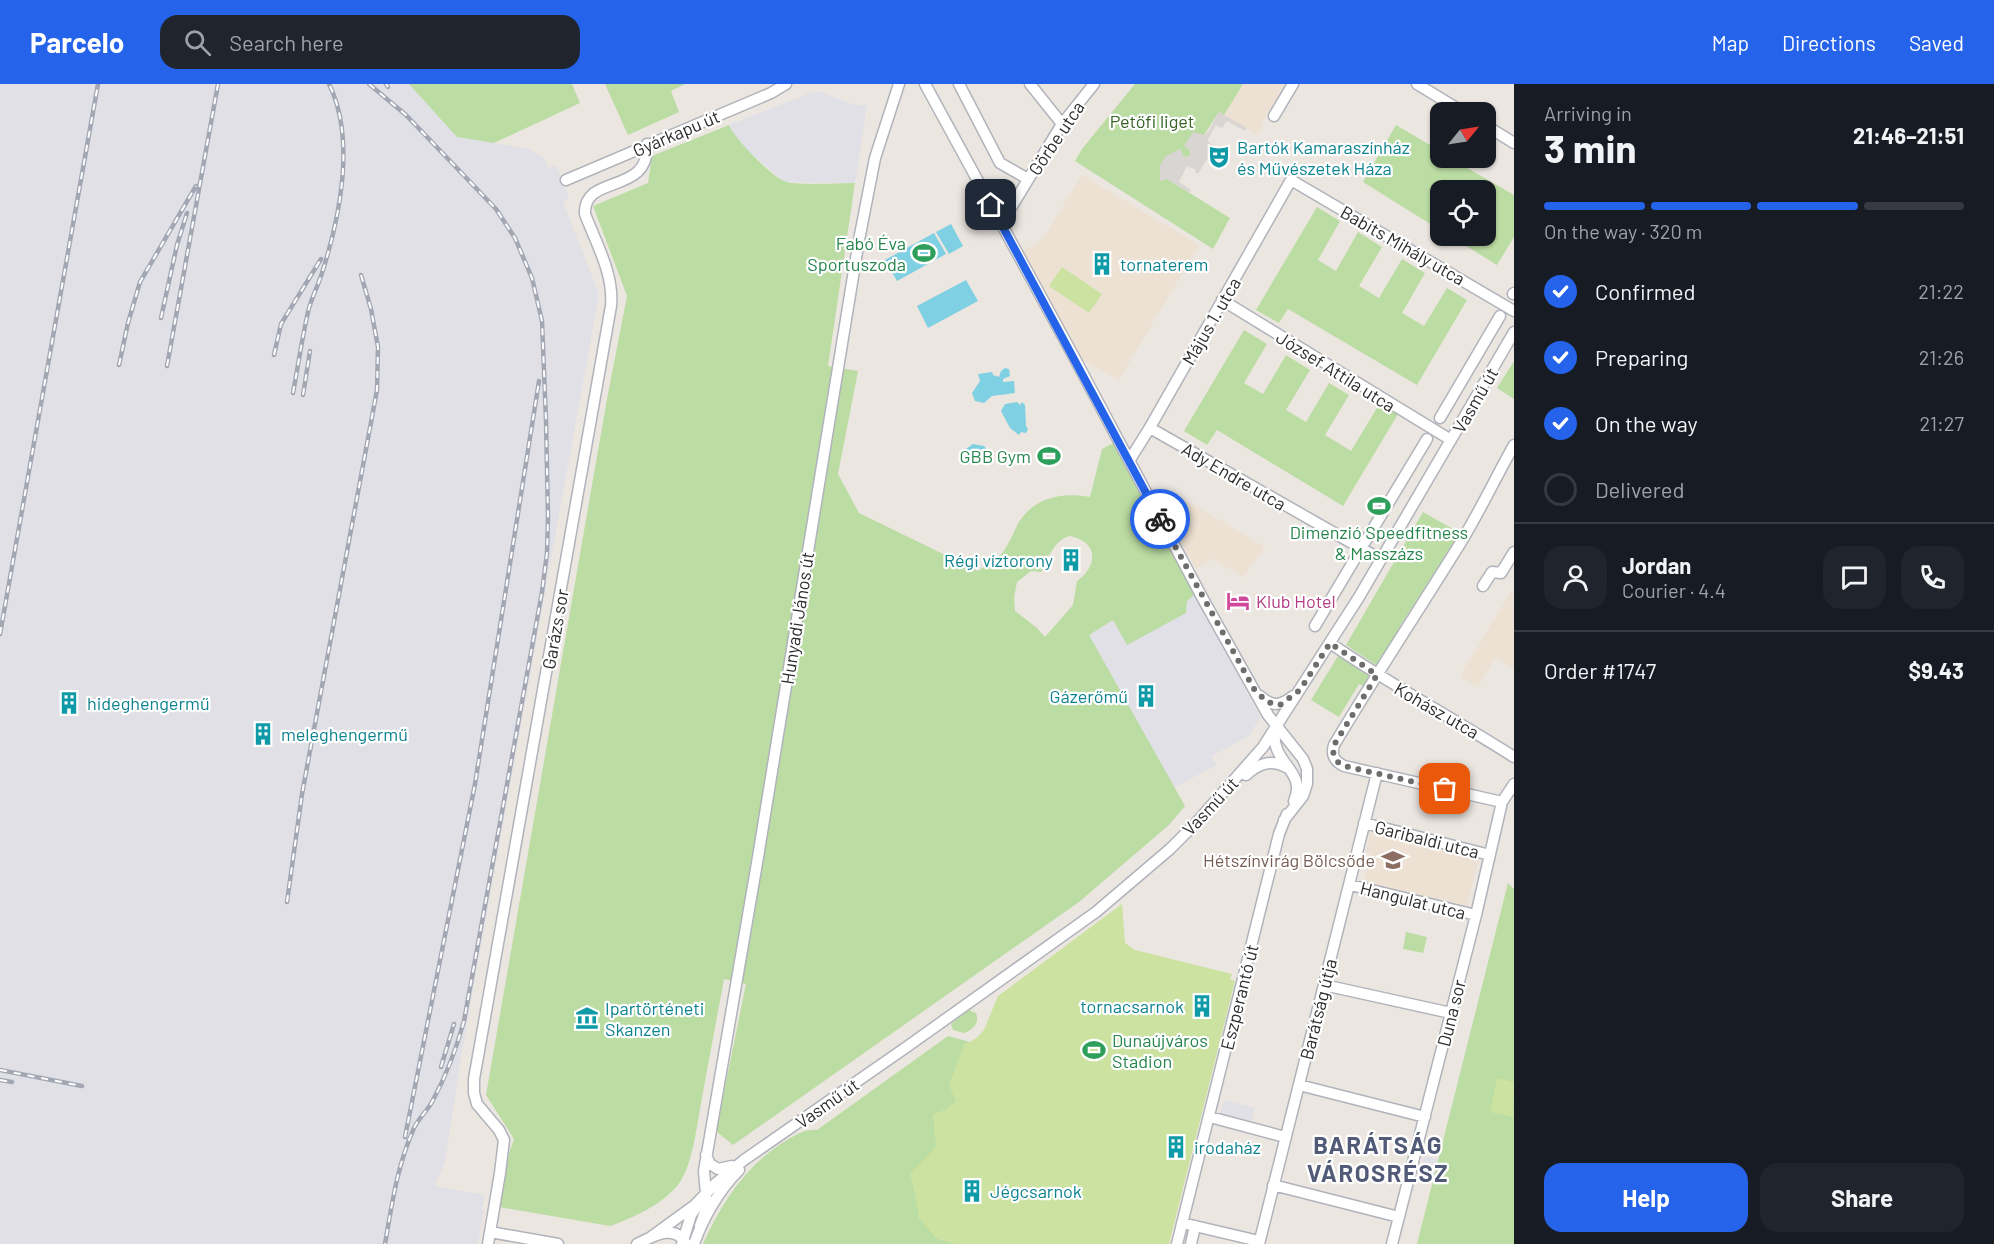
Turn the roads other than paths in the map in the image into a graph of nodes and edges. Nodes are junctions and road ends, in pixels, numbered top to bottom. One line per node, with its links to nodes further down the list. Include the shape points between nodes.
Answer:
1 (786, 84): 14 (street, Gyárkapu út)
2 (899, 84): 58 (street, Hunyadi János út, via 875,158 861,224)
3 (925, 84): 18 (street)
4 (959, 84): 15 (street, via 1000,163)
5 (1030, 84): 11 (street)
6 (1094, 84): 11 (street, Görbe utca)
7 (1293, 84): 10 (street)
8 (1417, 84): 9 (street)
9 (1447, 102)
10 (1274, 116)
11 (1062, 124): 15 (street, Görbe utca)
12 (1496, 132): 13 (street)
13 (1514, 143)
14 (647, 144): 16 (street, Gyárkapu út); 66 (street, Garázs sor, via 639,173 593,193 586,203 585,214 610,279 611,306 474,1079 477,1104 504,1140)
15 (1028, 179): 18 (street, Görbe utca)
16 (566, 180)
17 (1291, 180): 19 (street, Május 1. utca); 20 (street, Babits Mihály utca)
18 (1001, 224): 28 (street)
19 (1222, 300): 24 (street, Május 1. utca); 26 (street, József Attila utca)
20 (1514, 311)
21 (1500, 316): 23 (street, Vasmű út)
22 (1514, 332): 26 (street, Vasmű út)
23 (1440, 418)
24 (1150, 428): 28 (street, Május 1. utca); 32 (street, Ady Endre utca)
25 (1427, 439): 29 (street, Vasmű út)
26 (1450, 440): 32 (street, Vasmű út)
27 (1514, 446): 36 (street, via 1462,540)
28 (1129, 461): 37 (street)
29 (1365, 542)
30 (1514, 552): 33 (street, via 1501,573 1492,572)
31 (1356, 557): 34 (street)
32 (1380, 559): 35 (street, Vasmű út)
33 (1483, 586)
34 (1315, 626)
35 (1330, 643): 36 (street, Kohász utca); 38 (street, Vasmű út)
36 (1377, 675): 40 (street, Kohász utca); 42 (street, via 1332,752 1334,759 1344,766)
37 (1254, 689): 38 (street, via 1274,705 1285,703); 39 (street)
38 (1300, 690): 39 (street, Vasmű út)
39 (1276, 727): 41 (street, Eszperantó út, via 1274,742); 44 (street, Vasmű út); 46 (street, Eszperantó út, via 1298,751 1307,769 1303,796)
40 (1514, 757)
41 (1288, 768): 44 (street, via 1262,763); 46 (street, Eszperantó út, via 1298,791)
42 (1377, 773): 45 (street); 47 (street, Barátság útja)
43 (1514, 784): 45 (street, Duna sor)
44 (1221, 796): 57 (street, Vasmű út, via 1170,849 1096,912)
45 (1502, 801): 48 (street, Duna sor)
46 (1284, 820): 54 (street, Eszperantó út)
47 (1364, 823): 48 (street, Garibaldi utca); 49 (street, Barátság útja)
48 (1490, 855): 50 (street, Duna sor)
49 (1350, 885): 50 (street, Hangulat utca); 51 (street, Barátság útja)
50 (1476, 915): 52 (street, Duna sor)
51 (1324, 985): 52 (street); 53 (street, Barátság útja)
52 (1451, 1014): 55 (street, Duna sor)
53 (1299, 1085): 55 (street); 56 (street, Barátság útja)
54 (1210, 1117): 56 (street); 63 (street, Eszperantó út)
55 (1425, 1118): 62 (street, Duna sor)
56 (1285, 1137): 60 (street, Barátság útja)
57 (763, 1147): 59 (street); 64 (street, via 732,1176)
58 (706, 1155): 59 (street, via 718,1169); 61 (street, Hunyadi János út)
59 (744, 1160): 61 (street)
60 (1273, 1185): 62 (street); 69 (street, Barátság útja)
61 (705, 1193): 64 (street, via 707,1206); 67 (street, via 687,1212); 68 (street, via 691,1215)
62 (1399, 1217): 76 (street, Duna sor)
63 (1182, 1223): 65 (street); 74 (street, Eszperantó út)
64 (700, 1226): 73 (street)
65 (1195, 1226): 69 (street); 75 (street)
66 (490, 1232): 70 (street); 71 (street)
67 (651, 1237): 68 (street, via 671,1232); 72 (street)
68 (684, 1242)
69 (1259, 1243)
70 (488, 1244)
71 (558, 1244)
72 (637, 1244)
73 (694, 1244)
74 (1178, 1244)
75 (1191, 1244)
76 (1392, 1244)

